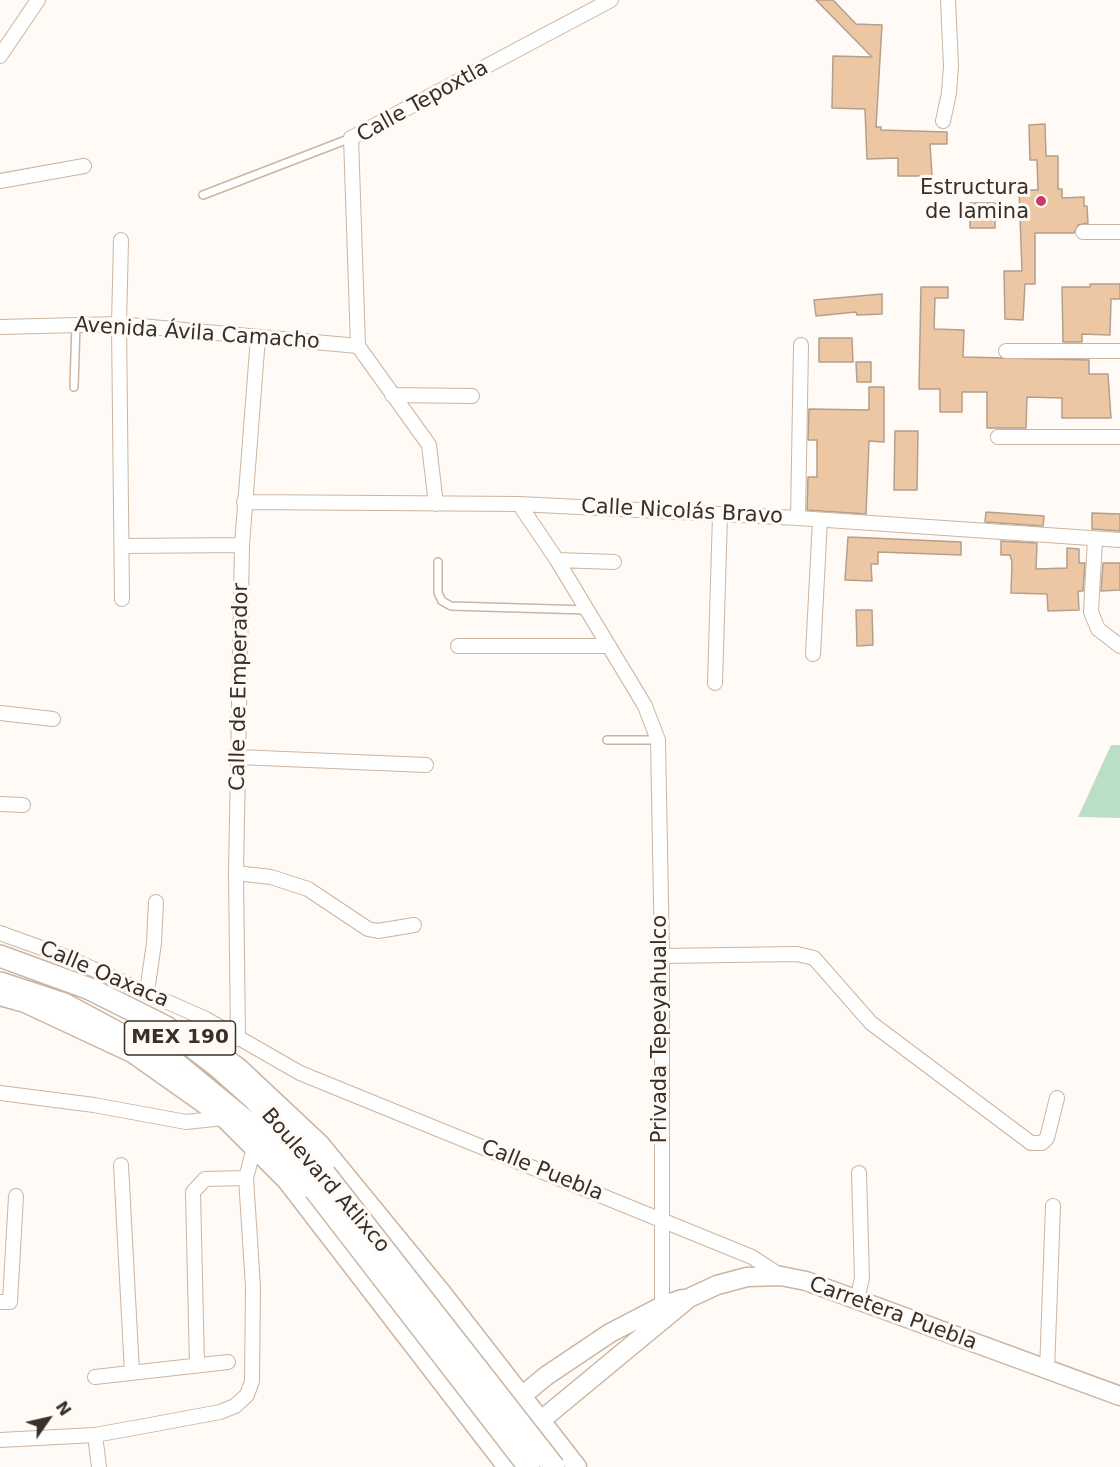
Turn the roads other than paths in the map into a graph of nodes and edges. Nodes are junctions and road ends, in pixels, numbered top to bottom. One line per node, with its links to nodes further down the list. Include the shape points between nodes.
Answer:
1 (38, 0): 4 (street)
2 (611, 0): 6 (street, Calle Tepoxtla)
3 (948, 0): 5 (street, via 951,66)
4 (0, 56)
5 (943, 121)
6 (351, 138): 9 (lane); 18 (street, Calle Tepoxtla)
7 (84, 166): 8 (street)
8 (0, 181)
9 (203, 195)
10 (1083, 232): 11 (street)
11 (1120, 232)
12 (122, 240): 14 (street)
13 (76, 324): 14 (street, Avenida Ávila Camacho); 15 (street, Avenida Ávila Camacho); 21 (lane)
14 (119, 324): 16 (street, Avenida Ávila Camacho); 35 (street)
15 (0, 327)
16 (258, 337): 18 (street, Avenida Ávila Camacho); 26 (street, Calle de Emperador)
17 (801, 345): 30 (street)
18 (358, 346): 22 (street)
19 (1006, 351): 20 (street)
20 (1120, 351)
21 (74, 387)
22 (392, 395): 23 (street); 27 (street, via 429,445)
23 (472, 396)
24 (998, 437): 25 (street)
25 (1120, 437)
26 (244, 502): 27 (street, Calle Nicolás Bravo); 34 (street, Calle de Emperador)
27 (436, 504): 28 (street, Calle Nicolás Bravo)
28 (519, 504): 29 (street, Calle Nicolás Bravo); 36 (street, Privada Tepeyahualco)
29 (720, 515): 30 (street, Calle Nicolás Bravo); 45 (street)
30 (798, 518): 31 (street, Calle Nicolás Bravo)
31 (820, 520): 32 (street, Calle Nicolás Bravo); 44 (street)
32 (1095, 539): 33 (street, Calle Nicolás Bravo); 43 (street, via 1091,612 1098,628)
33 (1120, 540)
34 (242, 545): 35 (street); 50 (street, Calle de Emperador)
35 (122, 546): 39 (street)
36 (557, 560): 38 (street); 40 (street, Privada Tepeyahualco)
37 (438, 562): 40 (lane, via 438,593 451,606)
38 (614, 562)
39 (122, 599)
40 (587, 610): 42 (street, Privada Tepeyahualco)
41 (458, 646): 42 (street)
42 (609, 646): 49 (street, Privada Tepeyahualco, via 645,706)
43 (1120, 646)
44 (813, 654)
45 (714, 683)
46 (0, 713): 47 (street)
47 (53, 719)
48 (607, 740): 49 (lane)
49 (658, 740): 59 (street, Privada Tepeyahualco)
50 (238, 757): 51 (street); 54 (street, Calle de Emperador)
51 (426, 765)
52 (0, 804): 53 (street)
53 (23, 806)
54 (236, 873): 56 (street, via 271,877 308,889 368,929); 64 (street, Calle de Emperador)
55 (156, 902): 61 (street)
56 (414, 925)
57 (0, 933): 61 (street, Calle Oaxaca)
58 (0, 956): 63 (main road, Boulevard Atlixco / MEX 190, via 90,989)
59 (662, 956): 67 (street, via 797,954 814,958 871,1023 1030,1143 1042,1143 1047,1138); 76 (street, Privada Tepeyahualco)
60 (0, 983): 73 (main road, MEX 190, via 64,1004 178,1065)
61 (147, 992): 64 (street, Calle Oaxaca, via 206,1019)
62 (0, 996): 68 (main road, via 132,1053)
63 (166, 1027): 73 (main road, Boulevard Atlixco / MEX 190, via 253,1098); 81 (main road, via 200,1039 239,1068 320,1144)
64 (238, 1039): 65 (street, Calle Oaxaca)
65 (300, 1073): 76 (street, Calle Puebla)
66 (0, 1093): 68 (street, via 186,1122)
67 (1057, 1098)
68 (224, 1118): 69 (main road)
69 (254, 1148): 72 (street); 82 (main road, via 287,1181)
70 (122, 1165): 87 (street)
71 (860, 1173): 78 (street, via 862,1278)
72 (246, 1178): 84 (street, via 205,1179 193,1192); 94 (street, via 254,1287 252,1382 247,1395 220,1412)
73 (320, 1182): 98 (main road, MEX 190, bridge); 99 (main road, Boulevard Atlixco / MEX 190, bridge)
74 (16, 1196): 79 (street, via 10,1302)
75 (1053, 1206): 86 (street)
76 (661, 1220): 77 (street, Calle Puebla, via 752,1257); 80 (street, Privada Tepeyahualco)
77 (781, 1276): 78 (main road, Carretera Puebla); 80 (main road, Carretera Puebla, via 747,1277 717,1285)
78 (857, 1300): 86 (main road, Carretera Puebla)
79 (0, 1302)
80 (665, 1311): 88 (main road, via 610,1333); 92 (main road)
81 (477, 1338): 82 (main road, via 453,1358); 85 (main road)
82 (426, 1360): 93 (main road)
83 (228, 1362): 84 (street)
84 (197, 1365): 87 (street)
85 (499, 1365): 88 (main road, via 526,1381); 90 (main road)
86 (1047, 1371): 91 (main road, Carretera Puebla)
87 (132, 1373): 89 (street)
88 (546, 1376): 90 (main road)
89 (95, 1377)
90 (522, 1396): 92 (main road); 93 (main road)
91 (1120, 1396)
92 (540, 1420): 96 (main road); 100 (main road)
93 (482, 1434): 96 (main road)
94 (95, 1435): 95 (street); 97 (street)
95 (0, 1440)
96 (503, 1461)
97 (99, 1467)
98 (529, 1467)
99 (554, 1467)
100 (577, 1467)

